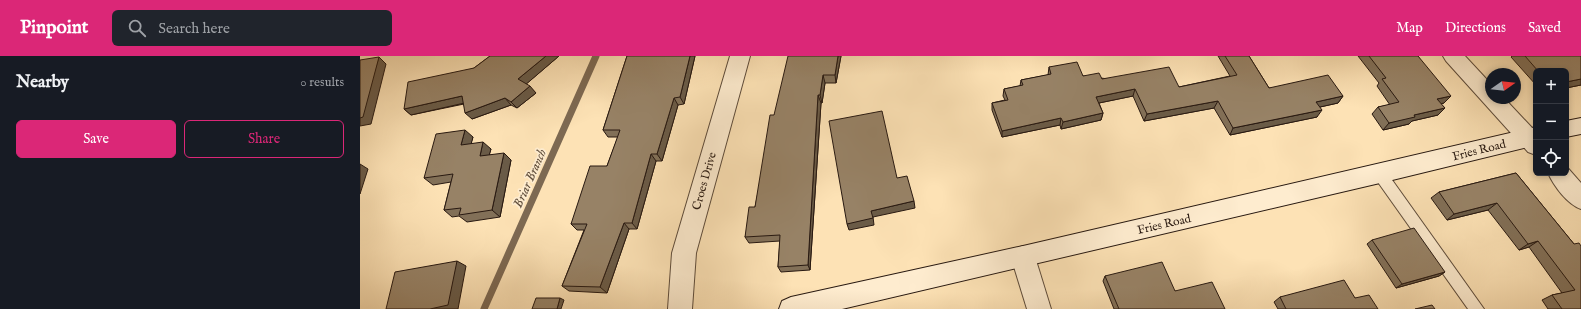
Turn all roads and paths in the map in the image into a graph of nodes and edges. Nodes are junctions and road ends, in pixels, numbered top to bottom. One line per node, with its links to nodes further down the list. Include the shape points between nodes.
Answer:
1 (740, 56): 13 (street, Croes Drive, via 684,253)
2 (1454, 56): 3 (street)
3 (1485, 89)
4 (1499, 104): 7 (street)
5 (1581, 126): 6 (street)
6 (1569, 128)
7 (1533, 139)
8 (1533, 140): 9 (street, Fries Road)
9 (1380, 174): 12 (street, Fries Road); 16 (lane)
10 (1562, 176): 11 (street)
11 (1581, 199)
12 (1023, 257): 14 (street, Fries Road); 15 (street)
13 (680, 309)
14 (791, 309)
15 (1039, 309)
16 (1477, 309)

